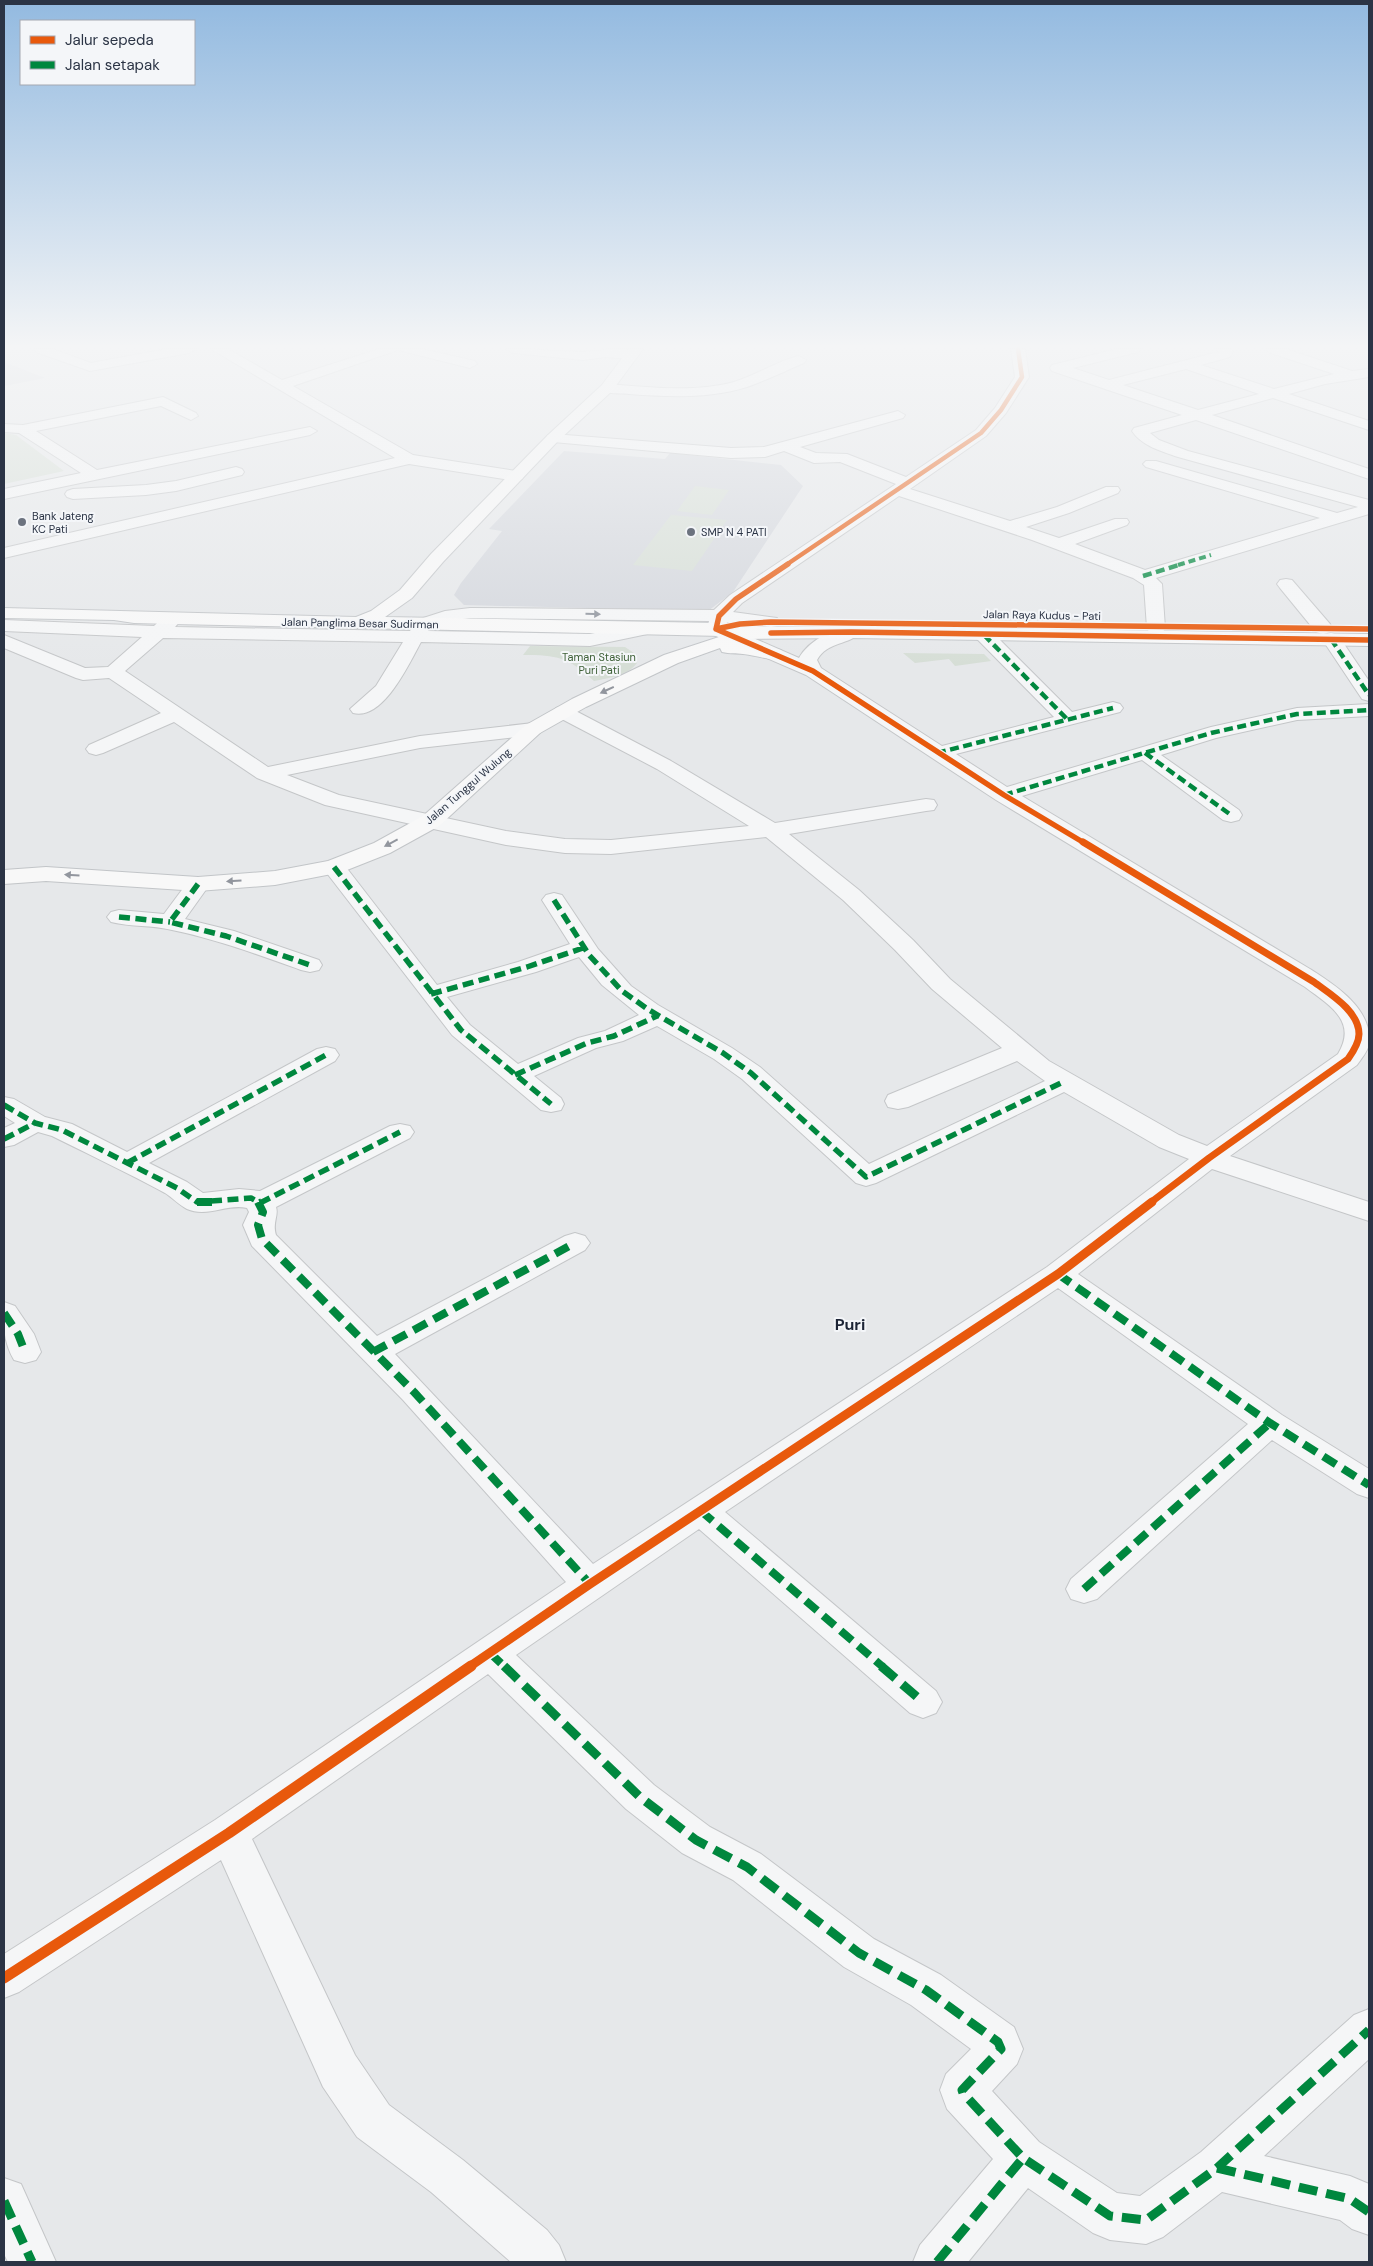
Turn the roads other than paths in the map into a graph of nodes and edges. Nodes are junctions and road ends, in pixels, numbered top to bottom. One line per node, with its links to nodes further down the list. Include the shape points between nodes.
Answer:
1 (63, 455): 13 (street)
2 (193, 455): 13 (street)
3 (402, 455): 9 (street)
4 (537, 455): 14 (main road)
5 (807, 455): 15 (street, via 818,459 842,457)
6 (949, 455): 15 (street)
7 (1185, 455): 18 (street)
8 (1314, 455): 12 (street)
9 (409, 459): 14 (street); 25 (street)
10 (1151, 464): 21 (street)
11 (236, 472): 19 (street, via 176,486 85,492)
12 (1369, 474)
13 (94, 475): 17 (street)
14 (516, 476): 27 (main road)
15 (903, 486): 23 (street); 33 (street, via 736,599)
16 (1112, 490): 23 (street, via 1063,510)
17 (4, 494)
18 (1369, 505)
19 (4, 508)
20 (1369, 509): 21 (street)
21 (1336, 518): 26 (street)
22 (1120, 522): 24 (street)
23 (1010, 526): 24 (street)
24 (1059, 544): 26 (street)
25 (4, 553)
26 (1143, 576): 40 (street, via 1153,584)
27 (416, 582): 30 (main road, via 419,593); 34 (main road, via 394,605)
28 (1286, 584): 46 (street)
29 (4, 613): 32 (main road, Jalan Panglima Besar Sudirman)
30 (445, 616): 33 (street, one-way to 33, via 470,613); 36 (main road); 42 (street)
31 (4, 618): 32 (main road, via 114,621)
32 (134, 618): 37 (main road, Jalan Panglima Besar Sudirman)
33 (718, 622): 38 (main road, Jalan Panglima Besar Sudirman, via 740,632); 47 (street); 50 (main road, Jalan Panglima Besar Sudirman)
34 (358, 623): 37 (main road, Jalan Panglima Besar Sudirman); 42 (main road, Jalan Panglima Besar Sudirman)
35 (4, 625): 37 (street)
36 (471, 625): 39 (main road, Jalan Panglima Besar Sudirman); 42 (main road, Jalan Panglima Besar Sudirman)
37 (166, 626): 42 (street); 54 (street)
38 (771, 627): 40 (main road, Jalan Raya Kudus - Pati); 43 (main road, Jalan Raya Kudus - Pati); 47 (main road)
39 (590, 628): 44 (main road); 50 (main road, Jalan Panglima Besar Sudirman)
40 (1156, 628): 46 (main road, Jalan Raya Kudus - Pati)
41 (1369, 629): 46 (main road, Jalan Raya Kudus - Pati)
42 (420, 630): 44 (street, via 590,640); 57 (street, via 384,690)
43 (851, 632): 45 (main road, Jalan Raya Kudus - Pati); 53 (street, via 830,640 810,654 808,660)
44 (624, 634): 50 (main road)
45 (984, 634): 46 (main road, Jalan Raya Kudus - Pati); 61 (street)
46 (1327, 634): 48 (main road, Jalan Raya Kudus - Pati); 55 (street)
47 (737, 638): 51 (street); 52 (main road)
48 (1369, 640)
49 (4, 641): 54 (street, via 82,674)
50 (650, 653): 52 (main road, Jalan Tunggul Wulung); 59 (main road, Jalan Tunggul Wulung, one-way to 59)
51 (774, 654): 52 (main road, via 724,648); 53 (street)
52 (672, 659)
53 (813, 671): 64 (street)
54 (113, 672): 60 (street)
55 (1369, 695)
56 (1113, 708): 61 (street)
57 (360, 709)
58 (1369, 710): 65 (street, via 1297,714 1211,733)
59 (563, 712): 62 (main road, Jalan Tunggul Wulung); 71 (street, via 664,765)
60 (175, 714): 63 (street); 66 (street)
61 (1068, 720): 64 (street)
62 (533, 729): 66 (street, via 420,742); 70 (main road, Jalan Tunggul Wulung)
63 (96, 749)
64 (937, 752): 67 (street)
65 (1145, 753): 67 (street); 69 (street)
66 (264, 774): 70 (street, via 333,800)
67 (1004, 795): 92 (street, via 1280,960 1324,990 1355,1019 1360,1032 1348,1059)
68 (926, 805): 71 (street)
69 (1232, 816)
70 (431, 821): 71 (street, via 506,838 611,848); 72 (main road, Jalan Tunggul Wulung, one-way to 72, via 382,848)
71 (771, 830): 82 (street, via 851,895 941,984)
72 (334, 867): 74 (main road, Jalan Tunggul Wulung, one-way to 74, via 275,878); 80 (street)
73 (4, 877): 74 (main road, Jalan Tunggul Wulung, one-way to 73, via 46,874)
74 (198, 884): 77 (street)
75 (554, 900): 78 (street)
76 (119, 917): 77 (street)
77 (170, 922): 79 (street, via 226,936)
78 (583, 948): 80 (street); 81 (street, via 633,1000)
79 (310, 965)
80 (431, 994): 84 (street, via 461,1030)
81 (657, 1016): 84 (street); 85 (street, via 711,1045 752,1074 843,1152 866,1177)
82 (1020, 1050): 85 (street, via 1040,1067); 86 (street)
83 (326, 1055): 93 (street)
84 (515, 1075): 87 (street)
85 (1065, 1081): 92 (street, via 1169,1141)
86 (898, 1101)
87 (551, 1104)
88 (4, 1106): 89 (street)
89 (35, 1123): 91 (street); 93 (street, via 62,1130)
90 (400, 1132): 94 (street)
91 (4, 1139)
92 (1209, 1158): 95 (street); 97 (street)
93 (127, 1163): 94 (street, via 197,1202 251,1198)
94 (260, 1203): 100 (street, via 263,1212 258,1225 262,1240)
95 (1369, 1212)
96 (575, 1242): 100 (street)
97 (1058, 1274): 101 (street); 103 (street)
98 (4, 1314): 99 (street, via 18,1334)
99 (25, 1352)
100 (373, 1352): 104 (street, via 414,1392)
101 (1270, 1423): 102 (street); 105 (street)
102 (1369, 1485)
103 (701, 1511): 104 (street); 107 (street)
104 (590, 1584): 106 (street)
105 (1084, 1589)
106 (490, 1653): 108 (street); 111 (street, via 640,1797 696,1840 747,1867 859,1953 926,1990 998,2042 1000,2049 962,2090)
107 (923, 1702)
108 (229, 1834): 109 (street); 116 (street, via 339,2071 373,2121 447,2176 530,2247)
109 (4, 1978)
110 (1369, 2030): 112 (street)
111 (1023, 2158): 112 (street, via 1110,2216 1146,2220); 117 (street)
112 (1217, 2168): 114 (street, via 1350,2199)
113 (4, 2201): 115 (street)
114 (1369, 2212)
115 (32, 2262)
116 (542, 2262)
117 (937, 2262)

